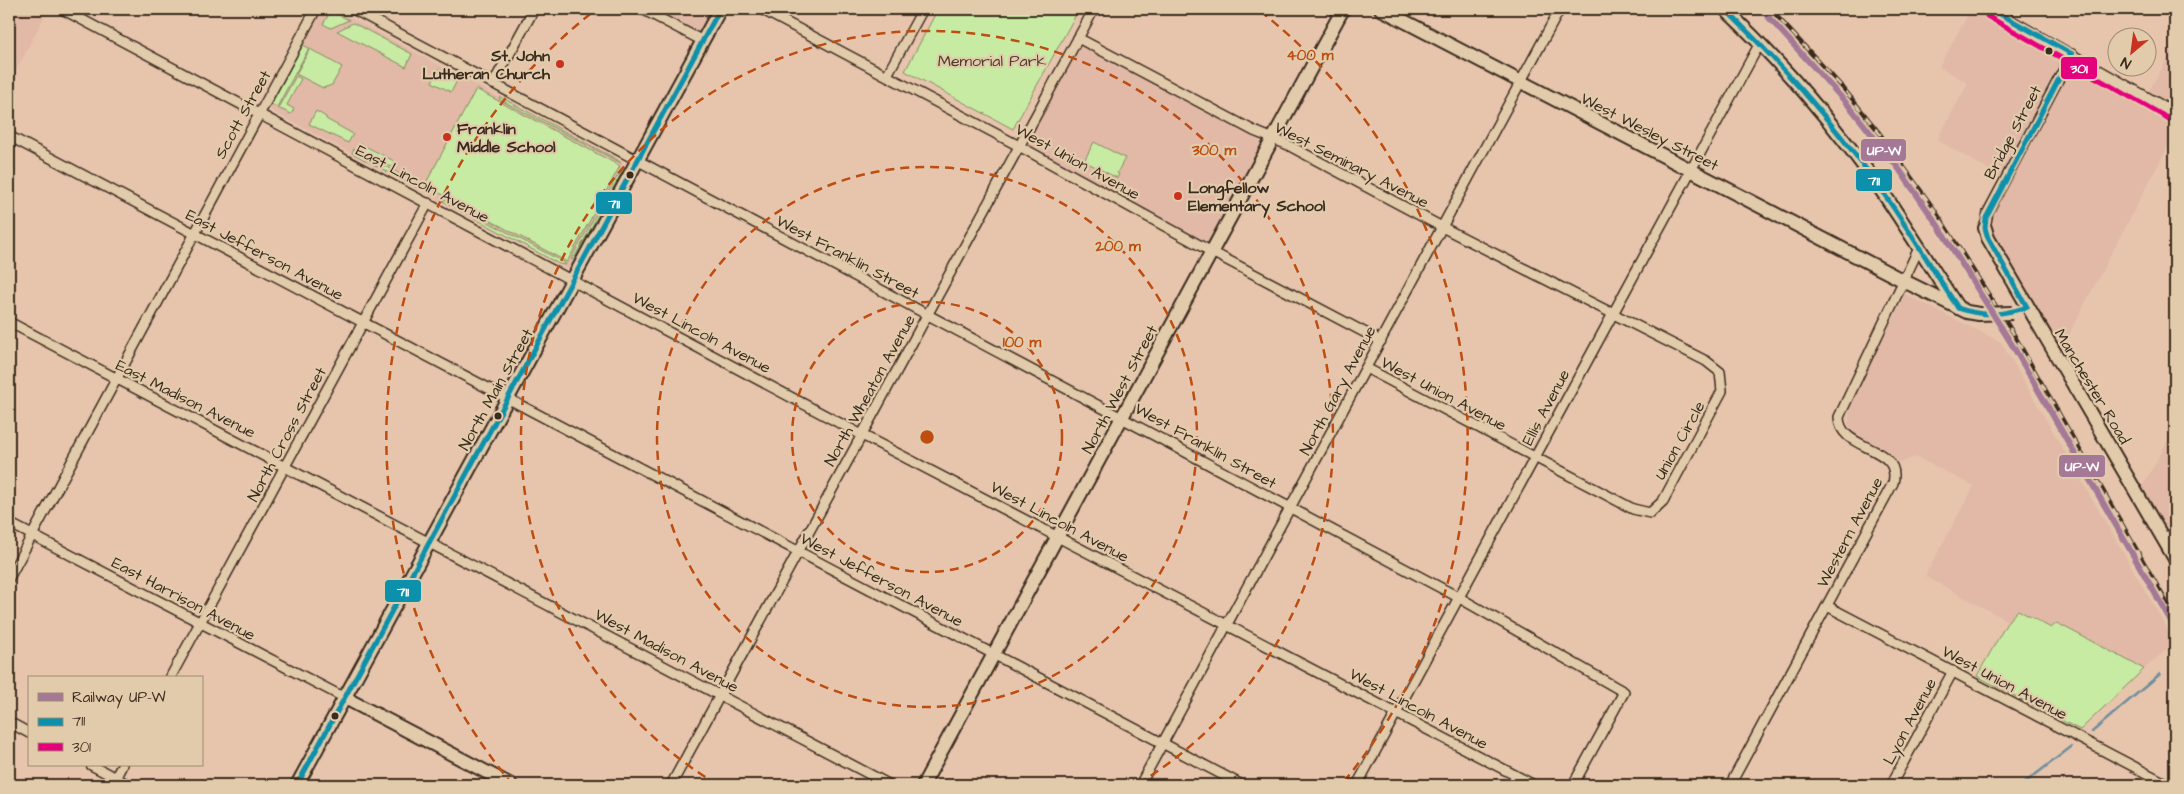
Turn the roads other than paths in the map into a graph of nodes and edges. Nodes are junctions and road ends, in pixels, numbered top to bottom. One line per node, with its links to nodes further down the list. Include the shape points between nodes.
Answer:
1 (62, 9): 23 (street, East Lincoln Avenue)
2 (316, 9): 23 (street, Scott Street)
3 (353, 9): 21 (street, West Franklin Street)
4 (534, 9): 21 (street)
5 (642, 9): 16 (street)
6 (720, 9): 16 (street, North Main Street)
7 (761, 9): 19 (street, West Union Avenue)
8 (923, 9): 19 (street)
9 (1094, 9): 15 (street, North Wheaton Avenue)
10 (1343, 9): 25 (street, North West Street)
11 (1381, 9): 20 (street, West Wesley Street)
12 (1560, 9): 20 (street, North Gary Avenue)
13 (1725, 9): 17 (street)
14 (1991, 9): 18 (street)
15 (1078, 38): 25 (street, West Seminary Avenue); 26 (street, North Wheaton Avenue)
16 (703, 41): 27 (street, North Main Street)
17 (1760, 43): 28 (street, Ellis Avenue); 33 (street, via 1847,146)
18 (2072, 54): 22 (street); 31 (street, Bridge Street, via 1988,212)
19 (887, 75): 26 (street, West Union Avenue)
20 (1520, 82): 28 (street, West Wesley Street); 30 (street, North Gary Avenue)
21 (493, 84): 27 (street, West Franklin Street)
22 (2175, 113)
23 (259, 114): 29 (street, East Lincoln Avenue); 32 (street, Scott Street)
24 (9, 136): 32 (street, East Jefferson Avenue)
25 (1273, 138): 30 (street, West Seminary Avenue); 34 (street, North West Street)
26 (1020, 146): 34 (street, West Union Avenue); 40 (street, North Wheaton Avenue)
27 (638, 160): 35 (street, North Main Street); 40 (street, West Franklin Street)
28 (1690, 171): 36 (street, West Wesley Street); 39 (street, Ellis Avenue)
29 (428, 203): 35 (street, East Lincoln Avenue); 42 (street, North Cross Street)
30 (1442, 227): 39 (street, West Seminary Avenue); 43 (street, North Gary Avenue)
31 (1985, 228): 37 (street, Manchester Road)
32 (194, 234): 42 (street, East Jefferson Avenue); 45 (street, Scott Street)
33 (1918, 248): 36 (street); 38 (street)
34 (1212, 252): 43 (street, West Union Avenue); 47 (street, North West Street)
35 (573, 280): 46 (street, North Main Street); 48 (street, West Lincoln Avenue)
36 (1904, 282): 38 (street, West Wesley Street); 61 (street, Western Avenue, via 1839,417 1841,428 1848,437 1888,459 1894,468 1894,478)
37 (2027, 307): 38 (street, bridge, via 2012,313 1979,314); 55 (street, Manchester Road)
38 (1958, 308)
39 (1612, 314): 49 (street, Ellis Avenue); 49 (street, Union Circle, via 1706,361 1720,372 1720,396 1663,501 1650,512 1633,509)
40 (927, 315): 47 (street, West Franklin Street); 48 (street, North Wheaton Avenue)
41 (9, 322): 45 (street, East Madison Avenue)
42 (363, 323): 46 (street, East Jefferson Avenue); 50 (street, North Cross Street)
43 (1381, 341): 44 (street, North Gary Avenue)
44 (1366, 368): 49 (street, West Union Avenue); 51 (street, North Gary Avenue)
45 (115, 379): 50 (street, East Madison Avenue); 53 (street, Scott Street)
46 (508, 399): 56 (street, North Main Street); 57 (street, West Jefferson Avenue)
47 (1122, 417): 51 (street, West Franklin Street); 54 (street, North West Street)
48 (862, 435): 54 (street, West Lincoln Avenue); 57 (street, North Wheaton Avenue)
49 (1535, 457): 60 (street, Ellis Avenue)
50 (285, 467): 56 (street, East Madison Avenue); 62 (street, North Cross Street)
51 (1290, 508): 60 (street, West Franklin Street); 63 (street, North Gary Avenue)
52 (9, 523): 53 (street, East Harrison Avenue)
53 (32, 535): 59 (street, Scott Street); 62 (street, East Harrison Avenue)
54 (1058, 536): 63 (street, West Lincoln Avenue); 64 (street, North West Street)
55 (2169, 536): 58 (street, Manchester Road)
56 (430, 542): 67 (street, West Madison Avenue); 68 (street, North Main Street)
57 (798, 552): 64 (street, West Jefferson Avenue); 67 (street, North Wheaton Avenue)
58 (2175, 559)
59 (9, 578)
60 (1458, 597): 69 (street, Ellis Avenue); 86 (street, West Franklin Street, via 1624,692)
61 (1827, 606): 65 (street, West Union Avenue); 87 (street, Western Avenue)
62 (200, 623): 66 (street, North Cross Street); 68 (street, East Harrison Avenue)
63 (1227, 625): 69 (street, West Lincoln Avenue); 72 (street, North Gary Avenue)
64 (994, 655): 72 (street, West Jefferson Avenue); 81 (street, North West Street)
65 (1953, 671): 88 (street, Lyon Avenue); 89 (street, West Union Avenue)
66 (171, 676)
67 (720, 694): 79 (street, North Wheaton Avenue); 80 (street, West Madison Avenue)
68 (344, 698): 77 (street, North Main Street); 78 (street)
69 (1396, 713): 84 (street, Ellis Avenue); 85 (street, West Lincoln Avenue)
70 (9, 722): 71 (street)
71 (28, 732)
72 (1163, 744): 82 (street, North Gary Avenue); 83 (street, West Jefferson Avenue)
73 (92, 766): 75 (street)
74 (122, 766): 75 (street)
75 (114, 782): 76 (street)
76 (129, 785)
77 (297, 785)
78 (511, 785)
79 (671, 785)
80 (890, 785)
81 (923, 785)
82 (1140, 785)
83 (1242, 785)
84 (1357, 785)
85 (1534, 785)
86 (1573, 785)
87 (1730, 785)
88 (1891, 785)
89 (2169, 785)

